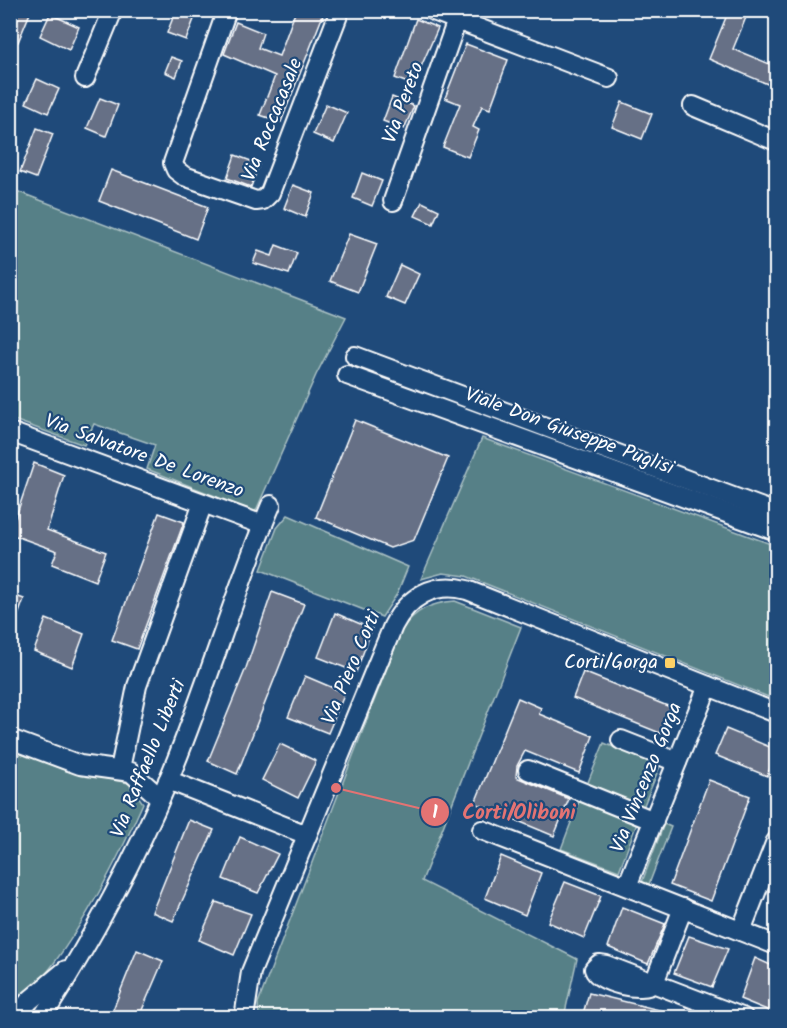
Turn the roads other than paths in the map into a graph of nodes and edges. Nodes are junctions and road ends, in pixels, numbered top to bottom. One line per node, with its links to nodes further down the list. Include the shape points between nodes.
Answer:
1 (113, 10): 6 (street)
2 (227, 10): 3 (street, Via Roccacasale, via 172,163 184,176 256,201 270,193)
3 (340, 10)
4 (431, 10): 5 (street)
5 (458, 20): 7 (street); 10 (street, Via Pereto)
6 (85, 78)
7 (609, 78)
8 (693, 106): 9 (street)
9 (777, 141)
10 (393, 201)
11 (355, 356): 13 (street, Viale Don Giuseppe Puglisi)
12 (347, 375): 14 (street, Viale Don Giuseppe Puglisi)
13 (468, 398): 14 (street); 18 (street, Viale Don Giuseppe Puglisi)
14 (462, 416): 20 (street, Viale Don Giuseppe Puglisi)
15 (10, 432): 16 (street, Via Salvatore De Lorenzo)
16 (203, 503): 19 (street, Via Salvatore De Lorenzo); 26 (street, via 140,676)
17 (271, 505): 19 (street, Via Raffaello Liberti)
18 (777, 513)
19 (262, 525): 28 (street, Via Raffaello Liberti)
20 (777, 531)
21 (708, 686): 22 (street, Via Piero Corti); 25 (street, Via Vincenzo Gorga); 32 (street, Via Piero Corti, via 467,590 452,586 435,588 407,605 393,626)
22 (777, 713)
23 (10, 739): 26 (street, via 80,765)
24 (621, 740): 25 (street)
25 (677, 762): 30 (street, Via Vincenzo Gorga)
26 (120, 769): 29 (street, via 141,779)
27 (528, 770): 30 (street)
28 (168, 780): 29 (street, Via Raffaello Liberti); 32 (street)
29 (160, 798): 38 (street, Via Raffaello Liberti, via 123,880)
30 (654, 821): 34 (street, Via Vincenzo Gorga)
31 (482, 830): 34 (street)
32 (307, 835): 39 (street, Via Piero Corti)
33 (777, 841): 36 (street)
34 (627, 886): 35 (street)
35 (683, 908): 36 (street); 44 (street, via 654,983)
36 (741, 931): 37 (street)
37 (777, 945)
38 (79, 959): 40 (street); 41 (street, Via Raffaello Liberti)
39 (246, 987): 42 (street, Via Piero Corti); 43 (street, Via Piero Corti)
40 (16, 1017)
41 (42, 1017)
42 (233, 1017)
43 (244, 1017)
44 (744, 1017)

